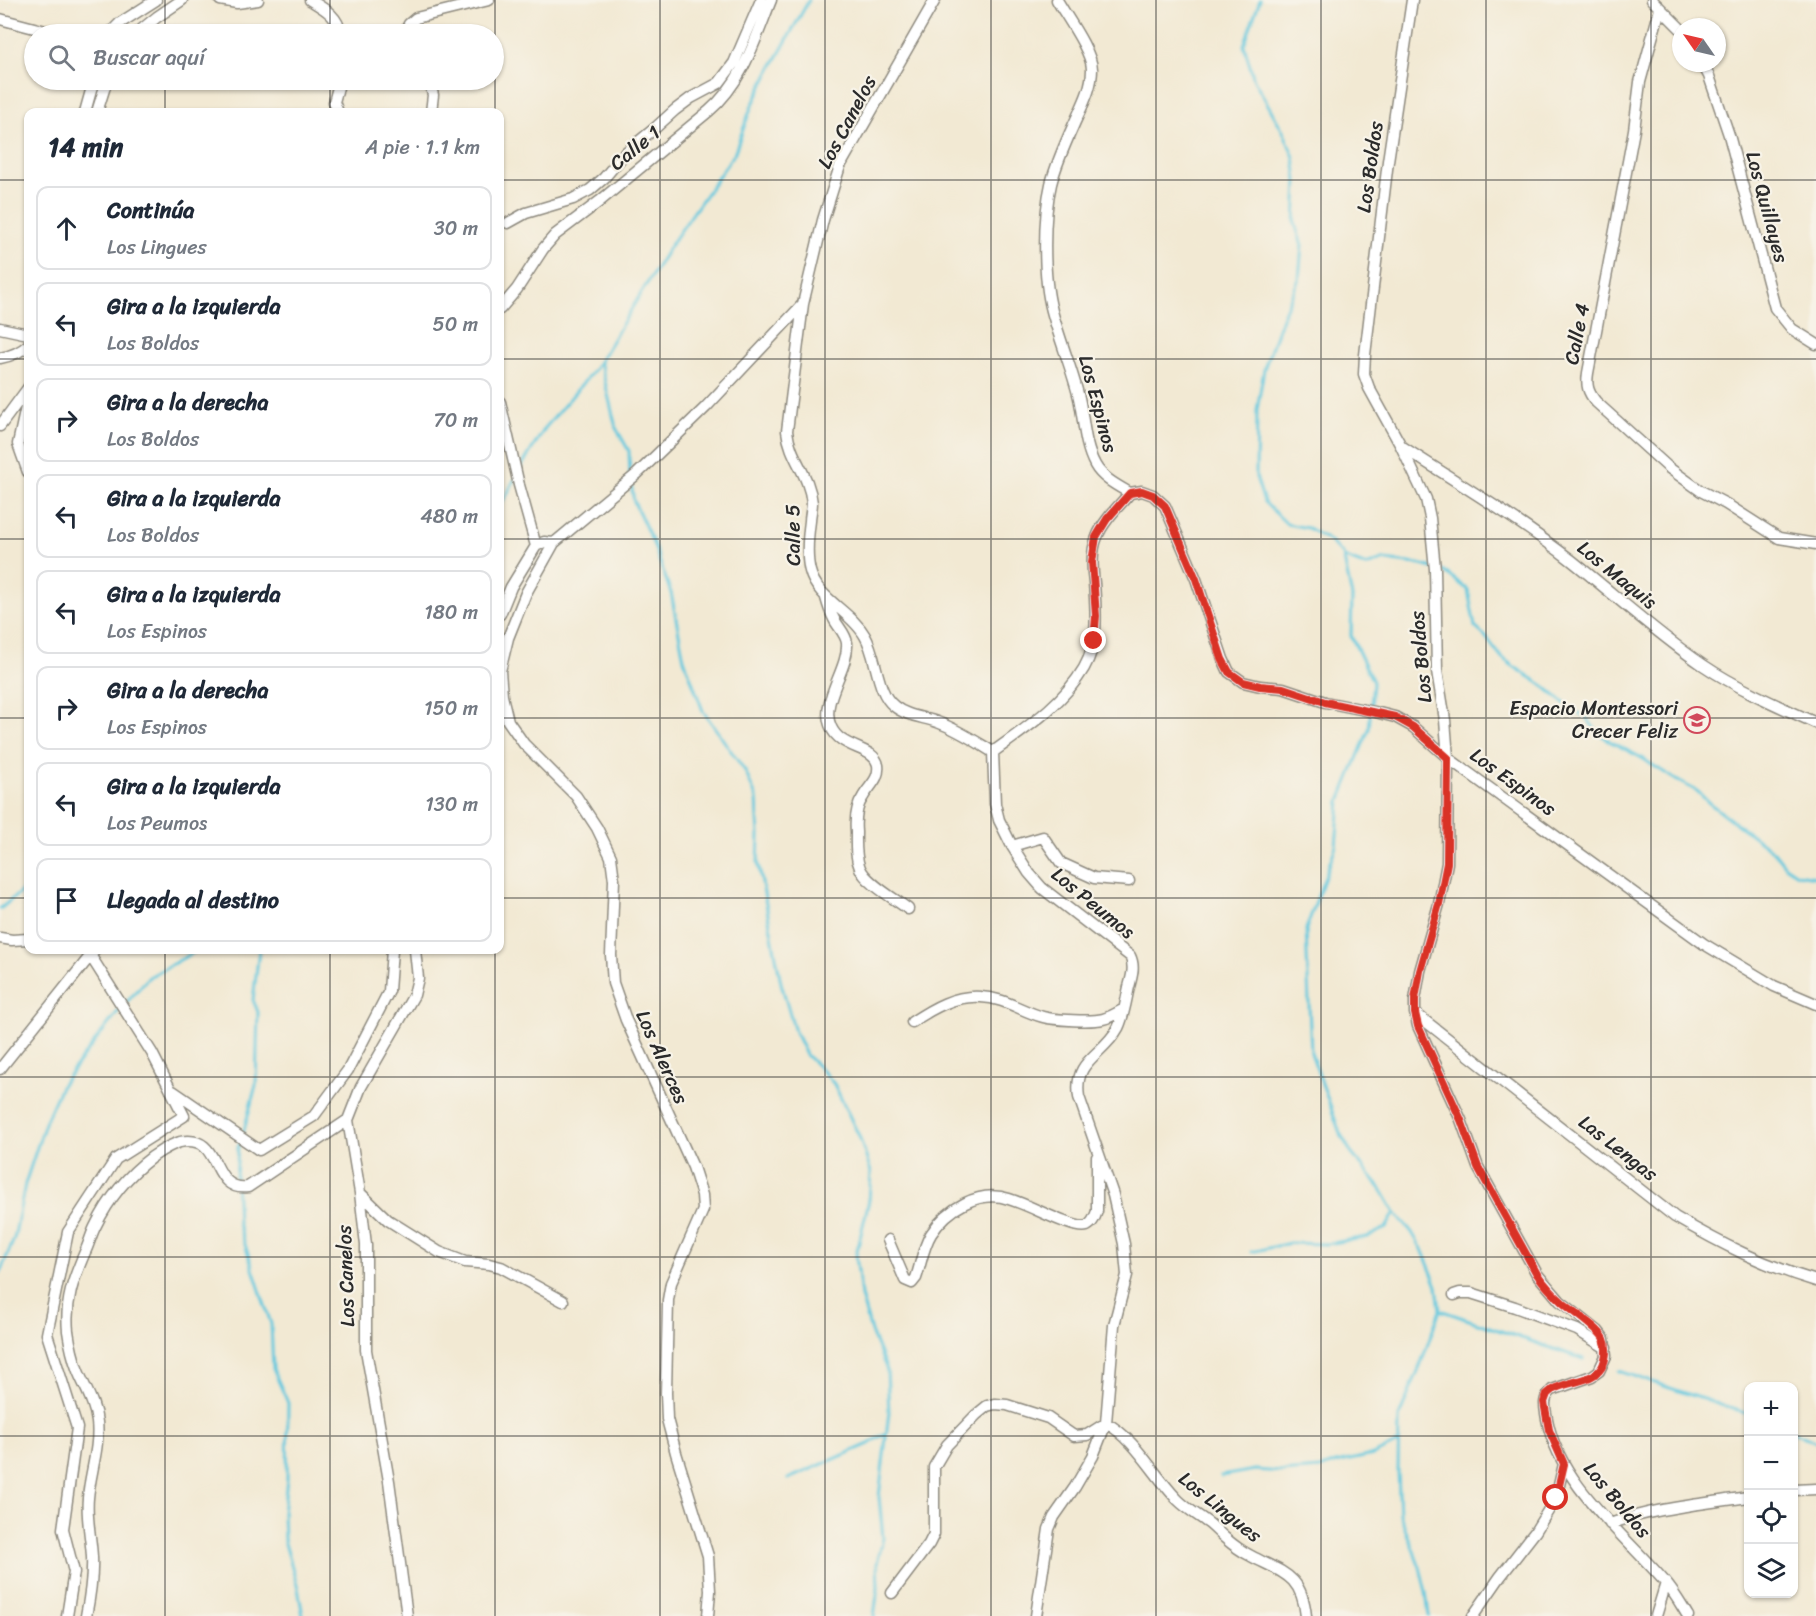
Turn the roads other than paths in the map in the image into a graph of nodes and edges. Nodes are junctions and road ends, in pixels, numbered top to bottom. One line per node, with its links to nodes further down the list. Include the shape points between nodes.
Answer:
1 (156, 0): 16 (street)
2 (182, 0): 17 (street)
3 (220, 0): 4 (street)
4 (258, 0)
5 (310, 0): 18 (street)
6 (489, 0): 19 (street, via 416,18)
7 (761, 0): 30 (street, via 734,63 719,83 675,110 590,190)
8 (771, 0): 31 (street, Calle 1, via 744,69 726,95 555,235)
9 (935, 0): 32 (street, Los Canelos, via 840,166)
10 (1057, 0): 44 (street, Los Espinos, via 1092,66 1091,86 1062,150 1051,186 1045,237 1051,310 1069,362 1095,466)
11 (1412, 0): 42 (street, Los Boldos, via 1364,374)
12 (1652, 0): 13 (street)
13 (1660, 9): 15 (street); 46 (street, Calle 4, via 1640,82 1588,373 1588,393 1669,468 1701,490 1779,538)
14 (0, 19): 20 (street)
15 (1672, 20)
16 (119, 24)
17 (148, 24)
18 (338, 24)
19 (409, 24)
20 (24, 25)
21 (1707, 72): 35 (street, Los Quillayes, via 1730,135 1775,308 1792,329)
22 (91, 90): 26 (street)
23 (104, 90): 27 (street)
24 (337, 90): 28 (street)
25 (432, 90): 29 (street)
26 (86, 108)
27 (98, 108)
28 (336, 108)
29 (431, 108)
30 (508, 223)
31 (504, 304)
32 (803, 304): 45 (street, via 637,474); 48 (street, Calle 5, via 788,444 809,485 810,571)
33 (0, 328): 34 (street)
34 (24, 333)
35 (1816, 344)
36 (24, 349): 37 (street)
37 (0, 358)
38 (24, 393): 41 (street)
39 (24, 416): 43 (street, via 18,444)
40 (504, 424): 47 (street)
41 (0, 426)
42 (1401, 446): 52 (street, Los Maquis, via 1515,519 1705,667); 54 (street, Los Boldos, via 1426,499 1430,518 1437,671)
43 (24, 461)
44 (1130, 493): 53 (street, via 1096,537 1092,562 1094,641 1084,668 1060,699); 54 (street, Los Espinos, via 1142,491 1153,495 1165,506 1229,672 1243,682 1283,688 1325,702 1395,717 1413,727)
45 (554, 543): 47 (street); 50 (street, Los Alerces, via 526,593)
46 (1816, 544)
47 (536, 546): 49 (street)
48 (824, 595): 53 (street, Calle 5, via 850,616 865,635 884,694 894,706 938,722); 57 (street, via 847,643 828,709 830,726 850,746 870,752 878,766 875,781 858,807 855,824 860,870)
49 (504, 604)
50 (504, 657)
51 (504, 705): 89 (street, Los Alerces, via 508,722 524,744 576,796 611,857 613,983 702,1195 703,1210 671,1283 666,1393 667,1419 708,1556)
52 (1816, 723)
53 (993, 752): 55 (street, Los Peumos, via 995,804)
54 (1448, 758): 64 (street, Los Espinos, via 1704,944 1774,986); 66 (street, Los Boldos, via 1447,863 1420,971)
55 (1012, 846): 56 (street, via 1043,837 1060,863 1094,878); 65 (street, Los Peumos, via 1042,888 1130,956 1133,966)
56 (1128, 881)
57 (908, 909)
58 (0, 938): 59 (street)
59 (24, 939)
60 (90, 954): 68 (street)
61 (93, 954): 69 (street)
62 (392, 954): 69 (street, via 389,991 348,1070 314,1116 259,1150)
63 (415, 954): 70 (street, via 418,978 414,995 361,1087)
64 (1816, 1004)
65 (1124, 1009): 67 (street, via 1102,1020 1052,1018 1001,999 979,996 934,1007); 71 (street, Los Peumos, via 1118,1028 1088,1061 1077,1087)
66 (1415, 1013): 74 (street, Las Lengas, via 1675,1216 1753,1259); 77 (street, Los Boldos, via 1478,1167 1537,1274 1560,1301 1598,1331)
67 (912, 1022)
68 (0, 1069)
69 (171, 1089): 86 (street, via 184,1116 116,1159 68,1232 47,1334 77,1428 63,1529 74,1572)
70 (348, 1120): 72 (street, Los Canelos); 87 (street, via 248,1187 235,1187 227,1182 202,1144 193,1141 172,1145 127,1180 98,1220 74,1276 67,1315 73,1357 93,1402 97,1422 88,1498 92,1575)
71 (1097, 1145): 73 (street, via 1097,1211 1095,1219 1086,1226 1006,1198 967,1201 930,1235 912,1283 905,1280); 78 (street, Los Peumos, via 1113,1195 1127,1275 1114,1325)
72 (360, 1193): 76 (street, via 388,1220 440,1252 465,1262 501,1267); 88 (street, Los Canelos, via 366,1245 366,1350)
73 (888, 1240)
74 (1816, 1281)
75 (1454, 1295): 77 (street, via 1471,1293 1515,1307 1577,1330)
76 (563, 1301)
77 (1606, 1348): 79 (street, Los Boldos, via 1599,1371 1558,1386 1547,1394 1544,1402 1549,1430)
78 (1106, 1423): 85 (street, via 1080,1437 1048,1418 1007,1405 987,1406 947,1445 934,1467 934,1534); 90 (street, Los Peumos, via 1093,1456 1049,1529); 91 (street, Los Lingues, via 1121,1433 1179,1502 1238,1548 1274,1566 1294,1582 1303,1594)
79 (1564, 1464): 83 (street, Los Boldos); 92 (street, via 1556,1498)
80 (1816, 1489): 81 (street)
81 (1798, 1490)
82 (1744, 1498): 83 (street, via 1666,1509)
83 (1610, 1524): 84 (street, Los Boldos)
84 (1666, 1583): 93 (street); 94 (street, Los Boldos)
85 (892, 1593)
86 (66, 1616)
87 (86, 1616)
88 (407, 1616)
89 (709, 1616)
90 (1036, 1616)
91 (1306, 1616)
92 (1473, 1616)
93 (1656, 1616)
94 (1688, 1616)

